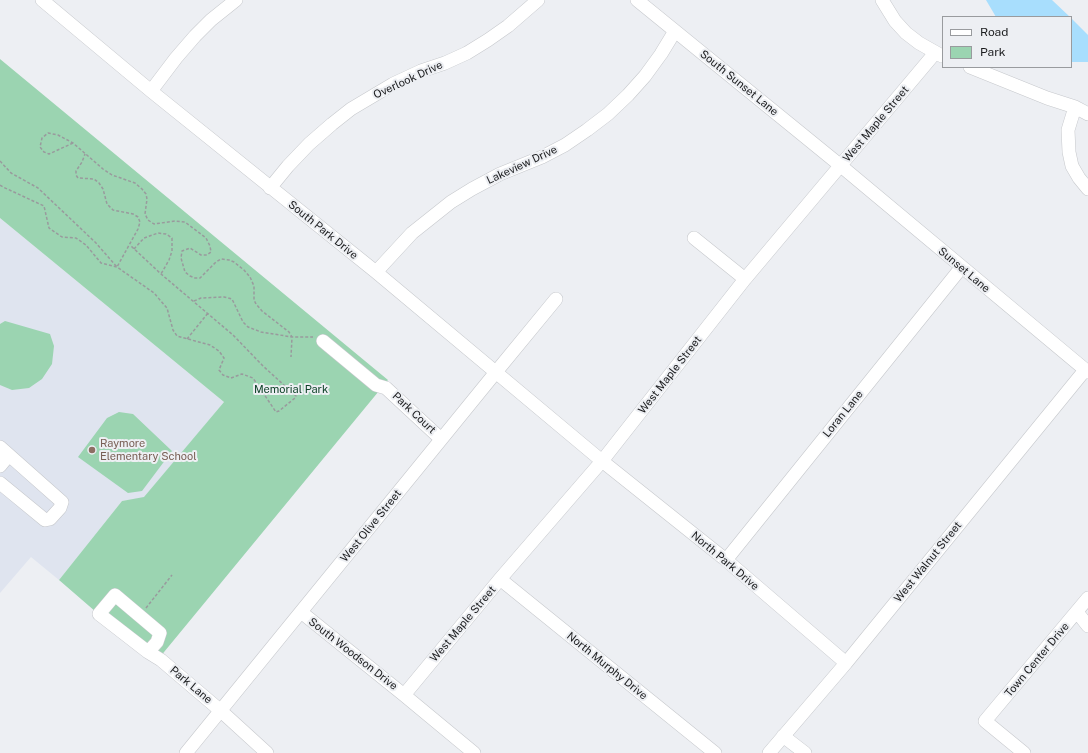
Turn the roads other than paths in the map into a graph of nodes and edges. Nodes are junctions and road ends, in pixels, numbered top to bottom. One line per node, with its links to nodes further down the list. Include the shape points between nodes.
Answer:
1 (42, 0): 9 (street, South Park Drive)
2 (236, 0): 9 (street, via 194,36)
3 (538, 0): 14 (street, Overlook Drive, via 488,40 462,55 393,84 351,109 309,144)
4 (637, 0): 6 (street, South Sunset Lane)
5 (882, 0): 7 (street, via 906,33)
6 (675, 32): 13 (street, South Sunset Lane); 18 (street, Lakeview Drive, via 646,76 608,114 565,145 500,174 451,202 412,233)
7 (939, 55): 13 (street, West Maple Street)
8 (972, 68): 11 (street)
9 (152, 91): 14 (street, South Park Drive)
10 (1088, 104): 11 (street)
11 (1075, 107): 12 (street); 15 (street, via 1068,130 1069,152 1072,166)
12 (1088, 114)
13 (841, 166): 17 (street, Sunset Lane); 19 (street, West Maple Street)
14 (270, 188): 18 (street, South Park Drive)
15 (1088, 189)
16 (694, 238): 19 (street)
17 (961, 268): 22 (street, Sunset Lane); 29 (street, Loran Lane)
18 (376, 272): 23 (street, South Park Drive)
19 (745, 279): 26 (street, West Maple Street)
20 (556, 299): 23 (street, West Olive Street)
21 (323, 341): 24 (street, Park Court, via 376,384 386,388)
22 (1086, 371): 36 (street, West Walnut Street)
23 (496, 372): 24 (street, West Olive Street); 26 (street, South Park Drive)
24 (441, 439): 32 (street, West Olive Street)
25 (4, 451): 27 (street); 28 (street, via 62,502 60,508 50,520 45,520)
26 (602, 461): 29 (street, North Park Drive); 30 (street, West Maple Street)
27 (0, 466)
28 (0, 483)
29 (726, 560): 36 (street, North Park Drive)
30 (500, 580): 37 (street, West Maple Street); 43 (street, North Murphy Drive)
31 (1088, 598): 33 (street, Town Center Drive)
32 (301, 612): 37 (street, South Woodson Drive); 38 (street, West Olive Street)
33 (1077, 612): 34 (street); 46 (street, Town Center Drive, via 985,721)
34 (1088, 626)
35 (148, 652): 35 (street, Park Lane, via 99,614 114,595 160,633 157,642); 38 (street, Park Lane)
36 (846, 663): 39 (street, West Walnut Street)
37 (404, 695): 42 (street, South Woodson Drive)
38 (221, 711): 40 (street, West Olive Street); 41 (street, Park Lane)
39 (783, 736): 44 (street, West Walnut Street); 45 (street)
40 (186, 753)
41 (267, 753)
42 (474, 753)
43 (715, 753)
44 (769, 753)
45 (805, 753)
46 (1024, 753)

